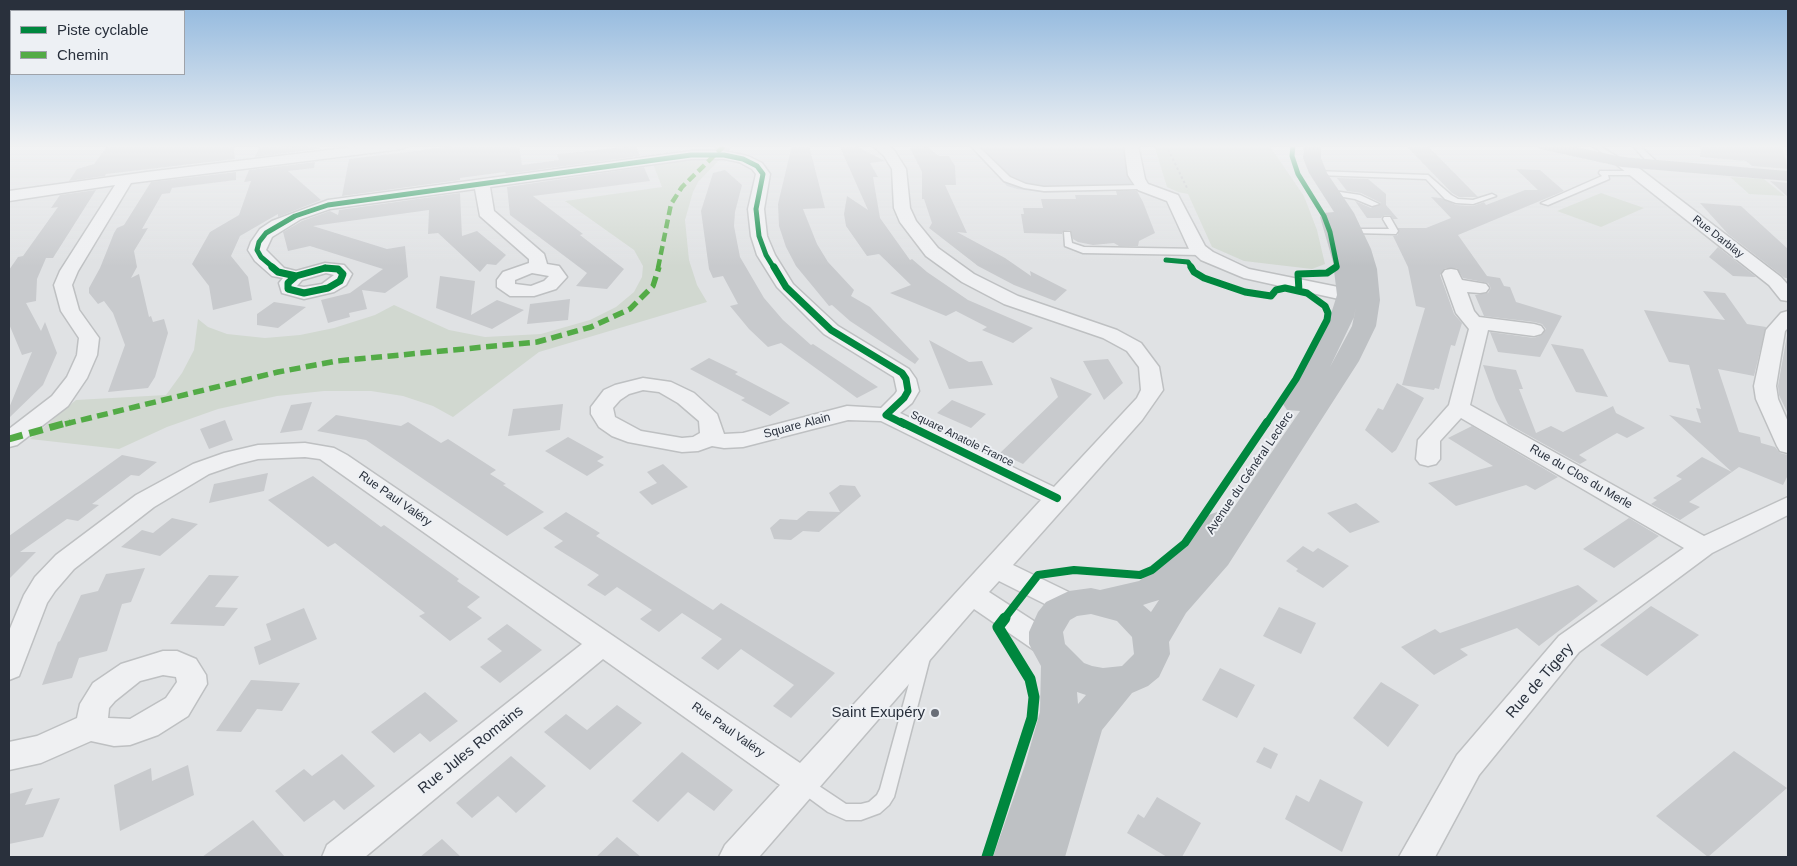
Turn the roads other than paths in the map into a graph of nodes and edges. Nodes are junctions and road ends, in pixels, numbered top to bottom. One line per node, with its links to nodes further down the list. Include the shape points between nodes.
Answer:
1 (78, 185): 15 (street)
2 (121, 185): 35 (street, via 63,284 70,310 89,338 87,354 77,378 60,401)
3 (472, 185): 24 (street, Square Anatole France, via 328,205 278,224 258,242 257,250 278,272)
4 (482, 185): 23 (street, via 486,213 538,258)
5 (761, 185): 33 (street, Square Anatole France, via 756,209 759,236 782,282 831,330 906,379 908,391)
6 (900, 185): 38 (street, via 902,208 908,222 932,252 968,278 1010,300 1121,340 1134,348 1149,367 1152,390 1146,401)
7 (1023, 185): 14 (lane, via 1044,189)
8 (1320, 185): 27 (main road, Avenue du Général Leclerc)
9 (1322, 185): 20 (main road, Avenue du Général Leclerc)
10 (1332, 185): 18 (lane)
11 (1436, 185): 16 (lane, via 1456,201 1473,202)
12 (1585, 185): 17 (lane)
13 (1653, 185): 28 (street, Rue Darblay, via 1775,281)
14 (1143, 187): 22 (street, via 1173,198)
15 (9, 196)
16 (1492, 196)
17 (1545, 202)
18 (1374, 204)
19 (1387, 218): 20 (lane, via 1392,232)
20 (1354, 231): 27 (main road, Avenue du Général Leclerc, via 1366,269)
21 (1067, 234): 22 (lane, via 1068,244 1083,250)
22 (1201, 252): 25 (street, via 1234,270)
23 (538, 267)
24 (296, 276)
25 (1298, 282): 27 (street); 27 (street, via 1330,279)
26 (1480, 288): 30 (street, via 1453,280 1465,313)
27 (1352, 290): 43 (main road, Avenue du Général Leclerc, via 1314,375 1256,468 1201,546 1173,574 1149,591); 45 (main road, Avenue du Général Leclerc, via 1369,300 1364,326 1347,361 1217,557 1174,604)
28 (1788, 296)
29 (1788, 317): 36 (street, via 1776,330 1765,386 1767,399)
30 (1474, 322): 31 (street); 32 (street, via 1479,328)
31 (1534, 330)
32 (1459, 407): 37 (street, via 1429,440); 40 (street, Rue du Clos du Merle)
33 (886, 415): 34 (street, Square Alain, via 847,413 743,440); 38 (street, Square Anatole France)
34 (709, 438)
35 (9, 440)
36 (1788, 446)
37 (1428, 459)
38 (1057, 498): 41 (street)
39 (1788, 505): 40 (street, Rue de Tigery)
40 (1703, 547): 58 (street, Rue de Tigery, via 1569,644 1468,765)
41 (995, 568): 42 (street); 44 (street)
42 (972, 595): 47 (street); 48 (street, via 998,610)
43 (1104, 602): 44 (main road, Avenue du Général Leclerc); 45 (main road, Avenue du Général Leclerc, via 1129,612 1139,620)
44 (1069, 604): 48 (main road, via 1050,620 1046,632)
45 (1151, 641): 50 (main road, Avenue du Général Leclerc, via 1152,654 1146,667 1135,676)
46 (602, 643): 49 (street, Rue Paul Valéry, via 339,460 326,453 283,450 232,458 201,469 144,501 66,562 45,584 34,602); 53 (street, Rue Paul Valéry); 54 (street, Rue Jules Romains)
47 (926, 647): 53 (street); 53 (lane, via 888,792 883,800 874,808 846,812)
48 (1053, 654): 50 (main road, Avenue du Général Leclerc, via 1071,673 1087,680); 56 (main road, via 1059,712)
49 (9, 668)
50 (1119, 682): 57 (main road, Avenue du Général Leclerc, via 1085,724)
51 (94, 725): 52 (street, via 41,749)
52 (9, 756)
53 (803, 784): 55 (street)
54 (339, 857)
55 (737, 857)
56 (1014, 857)
57 (1044, 857)
58 (1416, 857)

